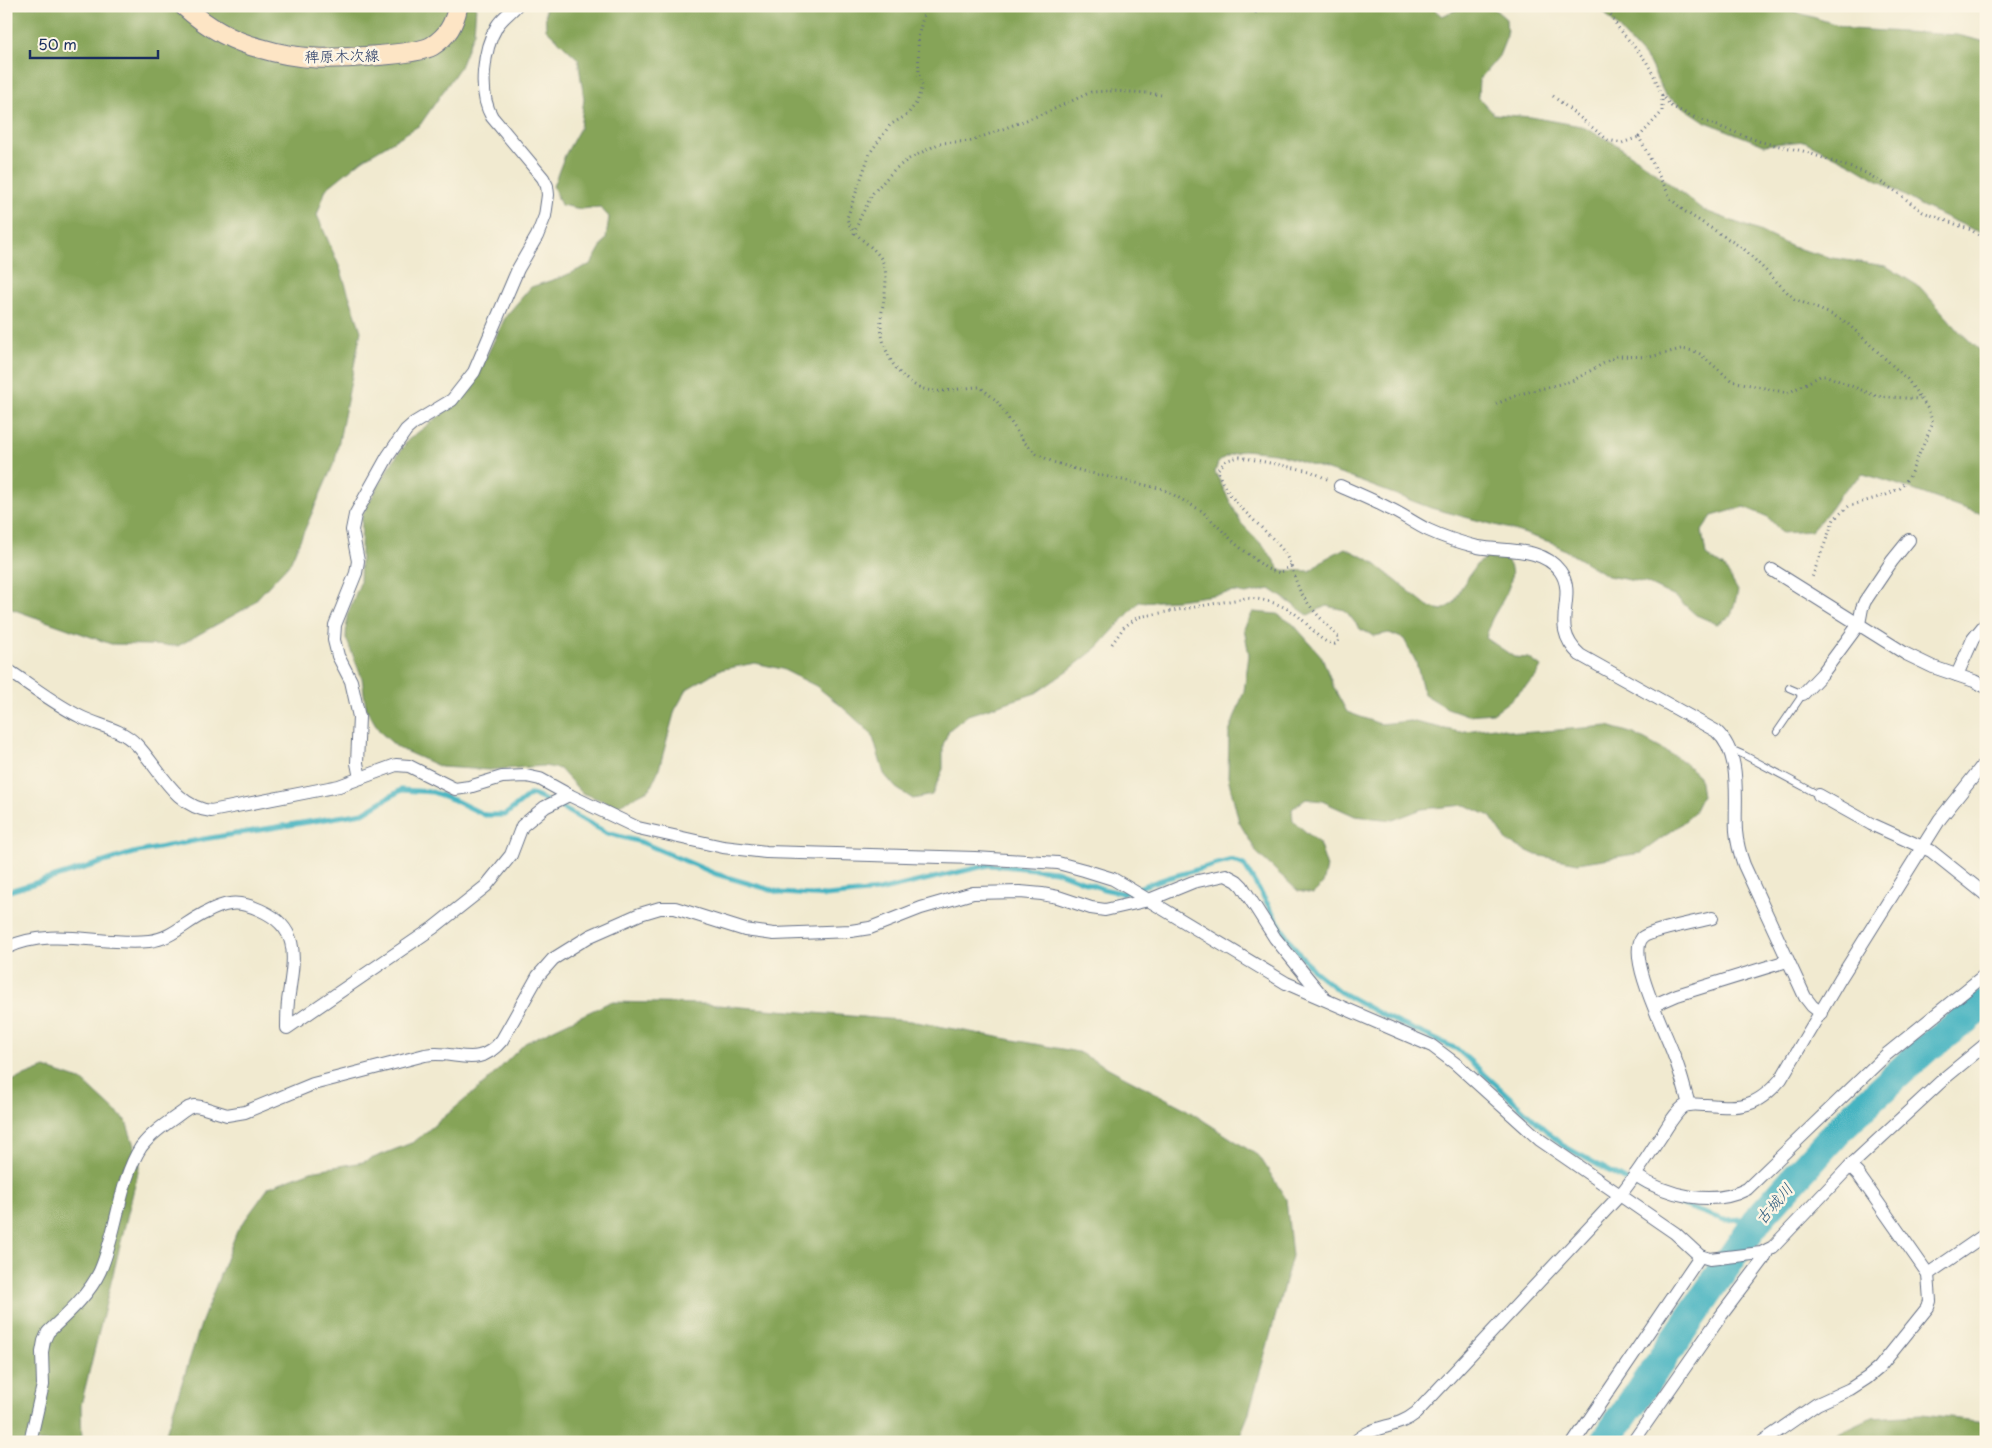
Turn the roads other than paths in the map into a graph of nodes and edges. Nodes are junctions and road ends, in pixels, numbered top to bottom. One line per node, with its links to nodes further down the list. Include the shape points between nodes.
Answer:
1 (184, 6): 2 (main road, 稗原木次線, via 228,37 263,50 315,58 407,53 430,47 446,36 455,21)
2 (458, 6)
3 (516, 6): 17 (street, via 501,20 490,41 484,82 486,108 543,178 547,186 547,206 474,372 452,400 406,430 355,515 352,530 358,562 335,625 334,640 358,707 357,762)
4 (1340, 486): 15 (street, via 1388,507 1426,530 1478,547 1546,559 1564,579 1564,632 1572,647 1580,655 1716,731 1724,738)
5 (1909, 540): 8 (street, via 1865,601)
6 (1772, 570): 8 (street)
7 (1986, 622): 10 (street, via 1973,639)
8 (1859, 624): 10 (street, via 1906,654); 13 (street)
9 (6, 669): 17 (street, via 82,718 125,735 169,786 201,810 211,811 339,786)
10 (1957, 675): 11 (street)
11 (1986, 687)
12 (1789, 688): 13 (lane)
13 (1803, 694): 14 (lane)
14 (1777, 732)
15 (1730, 751): 19 (lane, via 1744,755); 25 (street, via 1734,767 1739,850)
16 (1986, 761): 20 (street)
17 (360, 778): 18 (street, via 396,765 409,766 455,788 502,777 526,776 540,779)
18 (569, 795): 22 (street, via 638,828 723,847 766,852 1058,863 1113,880); 24 (street, via 545,807 522,826 511,855 486,886 433,928 287,1028 294,949 287,931 273,916 250,906 230,902 202,914 174,933 152,941 120,943 58,936)
19 (1819, 795): 20 (street)
20 (1922, 847): 21 (street, via 1945,860); 29 (street)
21 (1986, 895)
22 (1145, 898): 27 (street, via 1240,957); 27 (street, via 1218,875 1232,878 1242,886 1275,938); 38 (street, via 1105,910 1042,894 973,893 921,908 870,928 774,934 746,930 675,908 660,908 590,936 553,959 538,976 502,1040 485,1056 458,1058 437,1053 313,1084 245,1112 227,1114 194,1106 188,1108 149,1137 140,1149 130,1171 109,1248 99,1272 87,1291 44,1340 43,1385)
23 (1712, 918): 28 (street, via 1647,934 1641,940 1638,959)
24 (6, 948)
25 (1787, 961): 28 (street); 29 (street, via 1805,997)
26 (1986, 974): 33 (street, via 1887,1054 1747,1189 1726,1198 1713,1199)
27 (1326, 1001): 33 (street, via 1432,1046 1564,1159)
28 (1654, 1005): 31 (street, via 1682,1077)
29 (1821, 1013): 31 (street, via 1781,1079 1759,1100 1734,1108)
30 (1986, 1044): 32 (street)
31 (1689, 1105): 33 (street, via 1674,1117)
32 (1850, 1166): 35 (street, via 1779,1242); 37 (street)
33 (1628, 1184): 36 (street); 39 (street, via 1416,1413 1398,1424 1371,1430)
34 (1986, 1234): 37 (street)
35 (1765, 1251): 36 (street); 41 (street, via 1763,1260)
36 (1705, 1258): 40 (street)
37 (1928, 1274): 42 (street, via 1928,1307 1879,1368 1850,1389 1817,1404)
38 (30, 1442)
39 (1355, 1442)
40 (1574, 1442)
41 (1633, 1442)
42 (1762, 1442)

